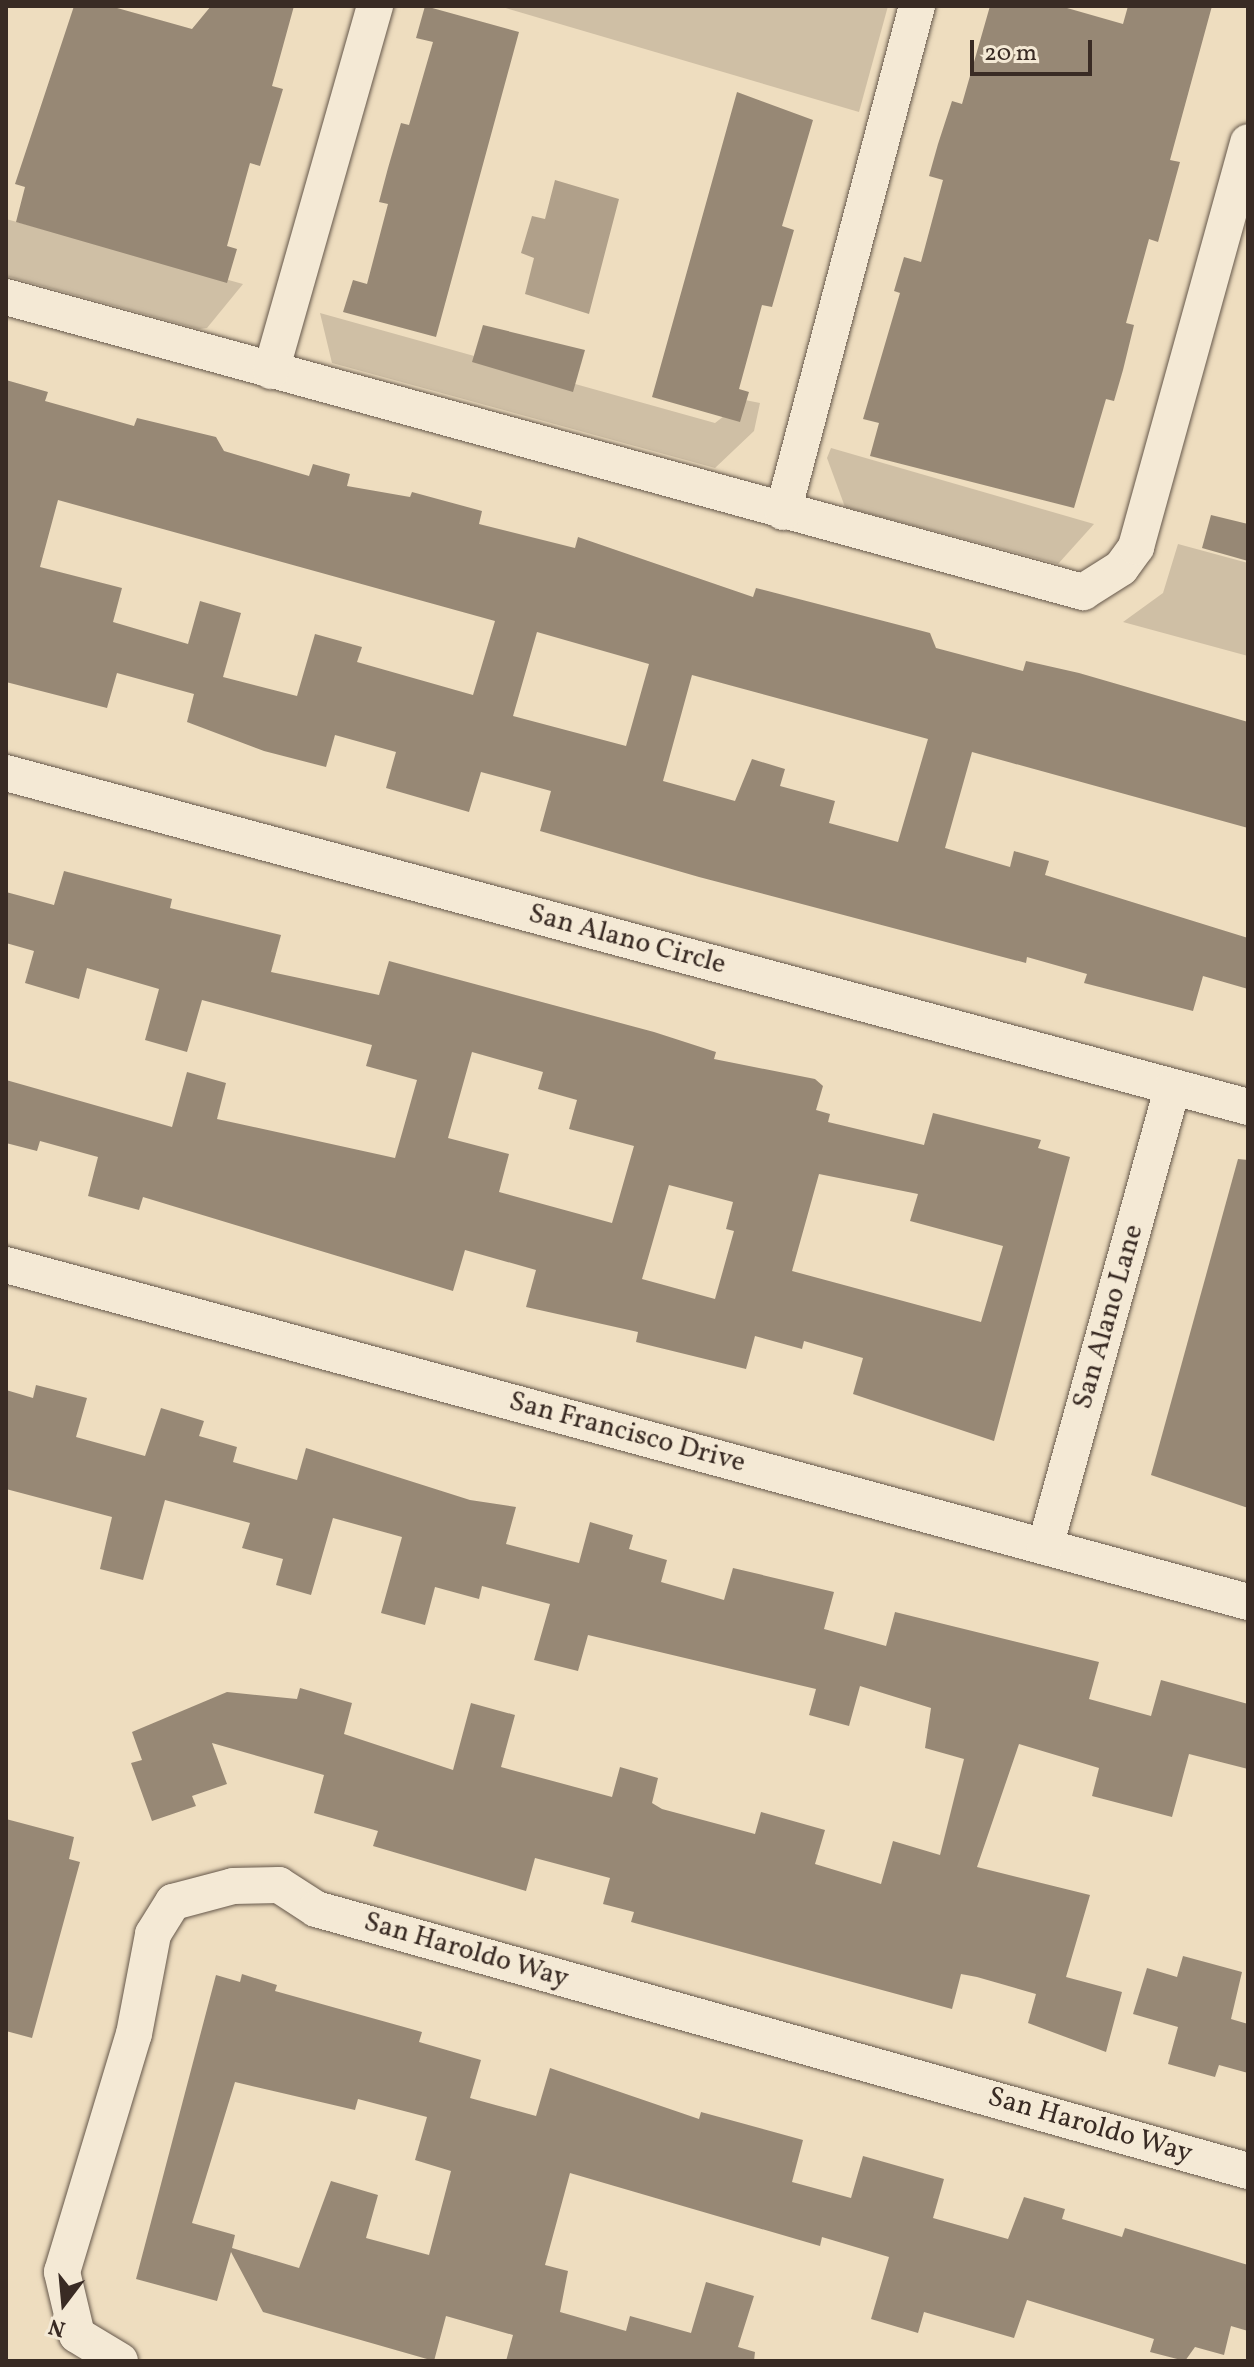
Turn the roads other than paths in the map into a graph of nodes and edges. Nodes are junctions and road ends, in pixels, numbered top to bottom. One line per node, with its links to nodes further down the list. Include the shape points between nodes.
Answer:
1 (375, 6): 5 (street)
2 (917, 6): 6 (street)
3 (1248, 142): 6 (street, via 1136,547 1121,568 1083,592)
4 (6, 297): 5 (street)
5 (271, 371): 6 (street)
6 (783, 512)
7 (6, 773): 8 (street, San Alano Circle)
8 (1173, 1087): 9 (street, San Alano Circle); 11 (street, San Alano Lane)
9 (1248, 1107)
10 (6, 1265): 11 (street, San Francisco Drive)
11 (1045, 1547): 12 (street, San Francisco Drive)
12 (1248, 1602)
13 (1248, 2171): 14 (street, San Haroldo Way, via 316,1909 279,1885 233,1886 173,1902 153,1934 134,2034 62,2272 77,2335)
14 (120, 2361)

